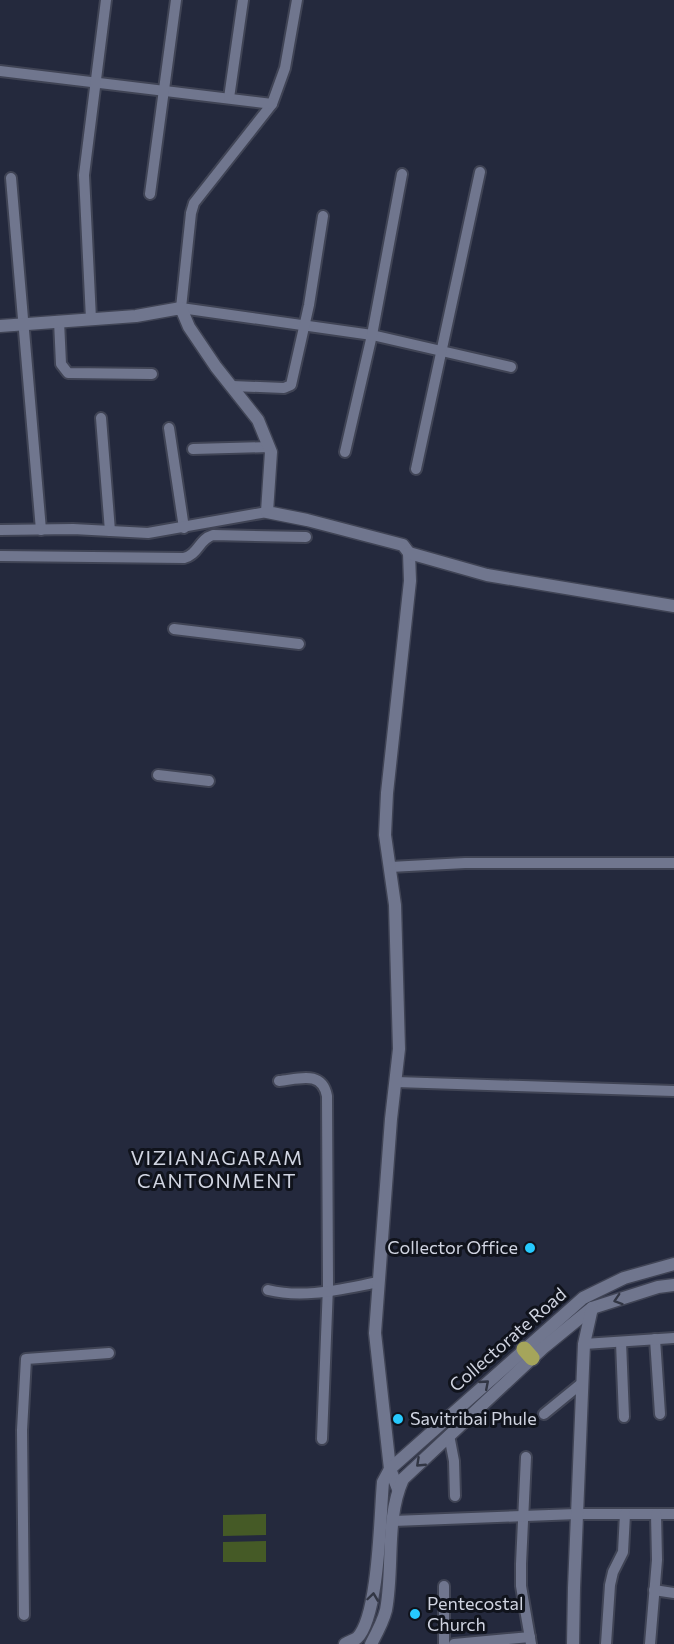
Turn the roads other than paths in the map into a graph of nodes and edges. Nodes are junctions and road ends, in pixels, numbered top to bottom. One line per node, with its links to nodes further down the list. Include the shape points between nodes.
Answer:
1 (106, 0): 6 (street)
2 (176, 0): 7 (street)
3 (243, 0): 8 (street)
4 (297, 0): 9 (street, via 285,68)
5 (0, 71): 6 (street)
6 (96, 81): 7 (street); 16 (street, via 84,175)
7 (164, 90): 8 (street); 13 (street)
8 (229, 98): 9 (street)
9 (272, 104): 15 (street, via 194,203)
10 (480, 172): 22 (street)
11 (402, 174): 21 (street)
12 (11, 178): 18 (street)
13 (150, 194)
14 (322, 216): 20 (street)
15 (182, 308): 16 (street); 20 (street); 25 (street, via 189,327)
16 (91, 319): 17 (street)
17 (59, 321): 18 (street); 24 (street, via 64,371)
18 (22, 324): 19 (street); 35 (street)
19 (0, 326)
20 (305, 326): 21 (street); 25 (street, via 291,385)
21 (372, 335): 22 (street); 30 (street)
22 (441, 352): 23 (street); 31 (street)
23 (511, 368)
24 (152, 374)
25 (232, 386): 28 (street, via 258,420)
26 (101, 418): 36 (street)
27 (169, 428): 33 (street)
28 (269, 447): 29 (street); 32 (street)
29 (193, 450)
30 (345, 452)
31 (416, 469)
32 (267, 512): 33 (street); 38 (street, via 403,545)
33 (184, 528): 36 (street, via 148,533)
34 (0, 530): 35 (street)
35 (41, 530): 36 (street)
36 (110, 531)
37 (306, 537): 39 (street, via 213,536 184,558)
38 (409, 553): 40 (street, via 487,575); 46 (street, via 410,581 387,793)
39 (0, 555)
40 (674, 606)
41 (174, 628): 42 (street)
42 (299, 644)
43 (158, 775): 44 (street)
44 (209, 780)
45 (674, 863): 46 (street)
46 (390, 867): 48 (street, via 398,955)
47 (279, 1081): 56 (street, via 315,1079 326,1087)
48 (396, 1082): 49 (street); 52 (street)
49 (674, 1090)
50 (674, 1264): 51 (street, Collectorate Road)
51 (651, 1270): 54 (street); 63 (street, Collectorate Road, via 583,1298)
52 (379, 1282): 56 (street); 71 (street, via 375,1333)
53 (674, 1285): 54 (street, Collectorate Road)
54 (658, 1287): 57 (street, Collectorate Road, one-way to 57)
55 (268, 1290): 56 (street, via 290,1294)
56 (328, 1292): 69 (street)
57 (592, 1308): 61 (street); 63 (street, Collectorate Road)
58 (674, 1338): 59 (street)
59 (655, 1339): 60 (street); 66 (street)
60 (621, 1342): 61 (street); 67 (street)
61 (584, 1344): 64 (street)
62 (109, 1353): 83 (street, via 26,1359 22,1430)
63 (528, 1354): 68 (street, Collectorate Road); 71 (street, Collectorate Road, one-way to 63)
64 (582, 1383): 65 (street); 74 (street)
65 (544, 1414)
66 (660, 1414)
67 (624, 1417)
68 (449, 1436): 72 (street, Collectorate Road, one-way to 72, via 403,1479); 73 (street)
69 (322, 1439)
70 (526, 1457): 78 (street)
71 (390, 1469): 72 (street); 85 (street, one-way to 71, via 374,1597 383,1482)
72 (398, 1489): 79 (street)
73 (455, 1496)
74 (577, 1514): 75 (street); 78 (street); 89 (street)
75 (625, 1514): 76 (street); 90 (street, via 623,1552 610,1586)
76 (656, 1514): 77 (street); 81 (street)
77 (674, 1514)
78 (524, 1516): 79 (street); 84 (street, via 521,1586)
79 (393, 1521): 85 (street, via 386,1610 380,1629)
80 (444, 1586): 87 (street)
81 (654, 1590): 82 (street); 91 (street)
82 (674, 1593)
83 (24, 1615)
84 (530, 1641): 88 (street)
85 (365, 1642): 86 (street)
86 (345, 1644)
87 (444, 1644)
88 (453, 1644)
89 (573, 1644)
90 (606, 1644)
91 (650, 1644)

